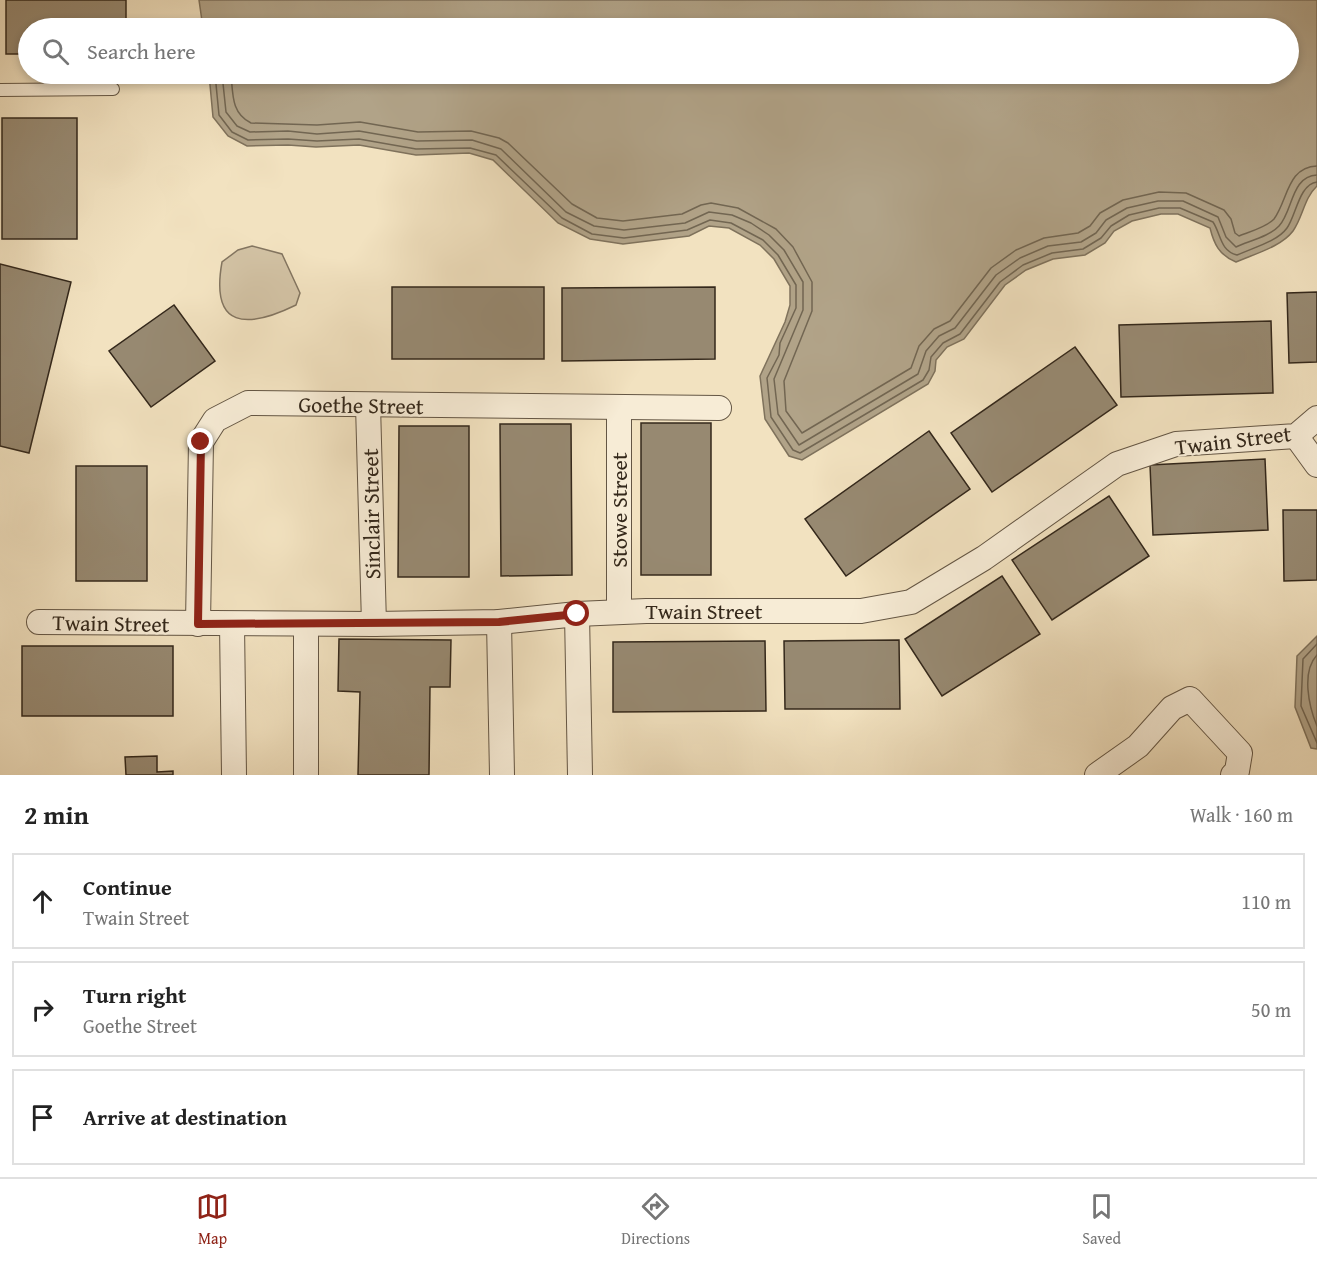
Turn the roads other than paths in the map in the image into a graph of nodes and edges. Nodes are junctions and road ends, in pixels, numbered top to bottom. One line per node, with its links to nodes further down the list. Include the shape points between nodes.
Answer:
1 (113, 89): 2 (lane)
2 (0, 90)
3 (368, 405): 4 (street, Goethe Street); 13 (street, Goethe Street, via 248,403 215,420 201,442); 16 (street, Sinclair Street)
4 (619, 408): 5 (street, Goethe Street); 9 (street, Stowe Street)
5 (719, 408)
6 (1317, 418): 7 (street, Twain Street)
7 (1296, 436): 8 (street); 9 (street, Twain Street, via 1176,444 1117,464 984,558 911,602 861,611)
8 (1317, 465)
9 (619, 612): 10 (street, Twain Street)
10 (577, 614): 12 (street, Twain Street); 21 (street)
11 (39, 622): 13 (street, Twain Street)
12 (499, 622): 16 (street, Twain Street); 20 (street)
13 (198, 624): 14 (street, Twain Street)
14 (232, 624): 15 (street, Twain Street); 18 (street)
15 (306, 624): 16 (street, Twain Street); 19 (street)
16 (374, 624)
17 (1235, 773): 22 (street, via 1240,753 1190,699 1172,708 1138,746)
18 (234, 775)
19 (306, 775)
20 (502, 775)
21 (580, 775)
22 (1097, 775)

